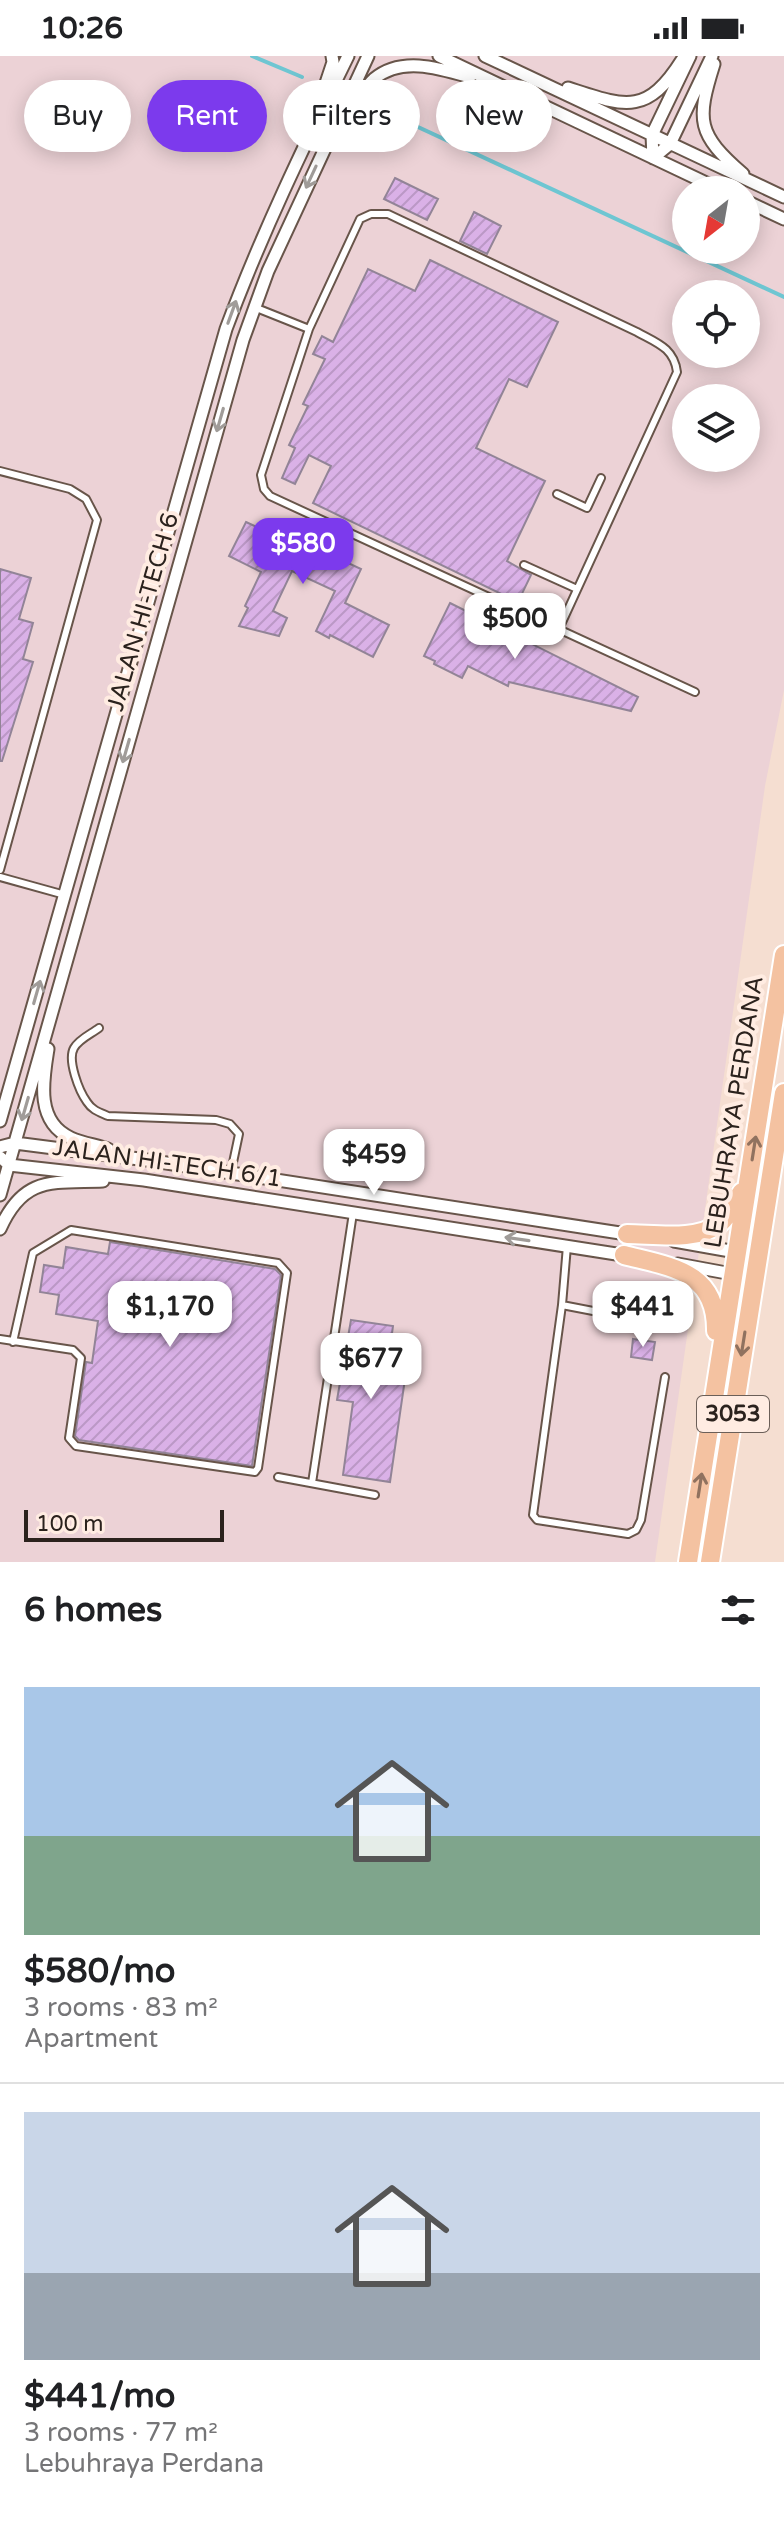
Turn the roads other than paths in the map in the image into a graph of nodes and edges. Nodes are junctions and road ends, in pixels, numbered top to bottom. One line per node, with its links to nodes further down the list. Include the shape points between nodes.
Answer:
1 (332, 56): 10 (street)
2 (348, 56): 11 (street, JALAN HI-TECH 6)
3 (368, 56): 12 (street, JALAN HI-TECH 6)
4 (439, 56): 15 (street)
5 (485, 56): 9 (street)
6 (684, 56): 9 (street, via 667,84 626,104)
7 (690, 56): 17 (street)
8 (714, 56): 18 (street); 24 (street, via 703,124 718,152)
9 (529, 77): 17 (street)
10 (327, 80)
11 (336, 80)
12 (357, 80)
13 (373, 80): 14 (street, via 409,63)
14 (479, 80)
15 (488, 80)
16 (552, 110): 21 (street)
17 (652, 135): 18 (street); 21 (street)
18 (670, 144): 21 (street); 23 (street)
19 (301, 152): 40 (street, JALAN HI-TECH 6, one-way to 19, via 226,329)
20 (323, 152): 29 (street, JALAN HI-TECH 6, one-way to 29)
21 (653, 158): 22 (street)
22 (691, 176)
23 (739, 176)
24 (746, 176)
25 (760, 186): 26 (street)
26 (784, 197)
27 (760, 208): 28 (street)
28 (784, 219)
29 (254, 307): 30 (lane); 42 (street, JALAN HI-TECH 6, one-way to 42)
30 (309, 329): 35 (lane, via 360,219 388,214 668,349 677,372); 36 (lane, via 261,475 264,489)
31 (0, 471): 38 (lane, via 70,489 86,499 97,529)
32 (601, 478): 33 (lane, via 587,508)
33 (557, 494)
34 (524, 565): 35 (lane)
35 (577, 589): 36 (lane)
36 (559, 629): 37 (lane)
37 (695, 692)
38 (0, 870)
39 (0, 877): 40 (lane)
40 (65, 895): 45 (street, JALAN HI-TECH 6, one-way to 40)
41 (784, 955): 52 (main road, LEBUHRAYA PERDANA / 3053, one-way to 41)
42 (54, 1005): 46 (street, JALAN HI-TECH 6, one-way to 46); 48 (street, via 43,1084 49,1118 70,1138)
43 (99, 1028): 50 (lane, via 76,1044 71,1061 94,1110 108,1116 230,1124 239,1134)
44 (784, 1093): 60 (main road, LEBUHRAYA PERDANA / 3053)
45 (0, 1121)
46 (15, 1143): 47 (street, JALAN HI-TECH 6/1); 48 (street, JALAN HI-TECH 6/1); 49 (street, JALAN HI-TECH 6)
47 (0, 1147)
48 (147, 1160): 50 (street, JALAN HI-TECH 6/1)
49 (4, 1161): 51 (street, JALAN HI-TECH 6/1); 53 (street, JALAN HI-TECH 6)
50 (231, 1172): 56 (street, JALAN HI-TECH 6/1)
51 (144, 1180): 54 (street, JALAN HI-TECH 6/1); 55 (street, via 43,1183 20,1197)
52 (749, 1180): 56 (main road, via 720,1223 707,1230); 58 (main road, LEBUHRAYA PERDANA / 3053)
53 (0, 1195)
54 (353, 1212): 57 (street, JALAN HI-TECH 6/1, one-way to 54); 69 (lane)
55 (0, 1229)
56 (627, 1234): 58 (street, JALAN HI-TECH 6/1)
57 (567, 1246): 59 (street, JALAN HI-TECH 6/1); 62 (lane)
58 (736, 1252): 60 (street, JALAN HI-TECH 6/1); 61 (main road, LEBUHRAYA PERDANA / 3053)
59 (624, 1255): 61 (street, JALAN HI-TECH 6/1); 67 (main road, via 681,1270 698,1280 711,1298 716,1315)
60 (755, 1267): 61 (street, JALAN HI-TECH 6/1); 72 (main road, LEBUHRAYA PERDANA / 3053, one-way to 72)
61 (732, 1274): 67 (main road, LEBUHRAYA PERDANA / 3053)
62 (562, 1305): 63 (lane); 66 (lane, via 533,1515 537,1520 628,1534 636,1530)
63 (650, 1322)
64 (0, 1339): 65 (lane)
65 (13, 1342): 65 (lane, via 33,1253 71,1230 278,1263 287,1273 255,1472 76,1446 69,1438 81,1358 73,1350)
66 (665, 1377)
67 (715, 1390): 71 (main road, LEBUHRAYA PERDANA / 3053, one-way to 67)
68 (278, 1477): 69 (lane)
69 (312, 1483): 70 (lane)
70 (375, 1495)
71 (688, 1562)
72 (710, 1562)

